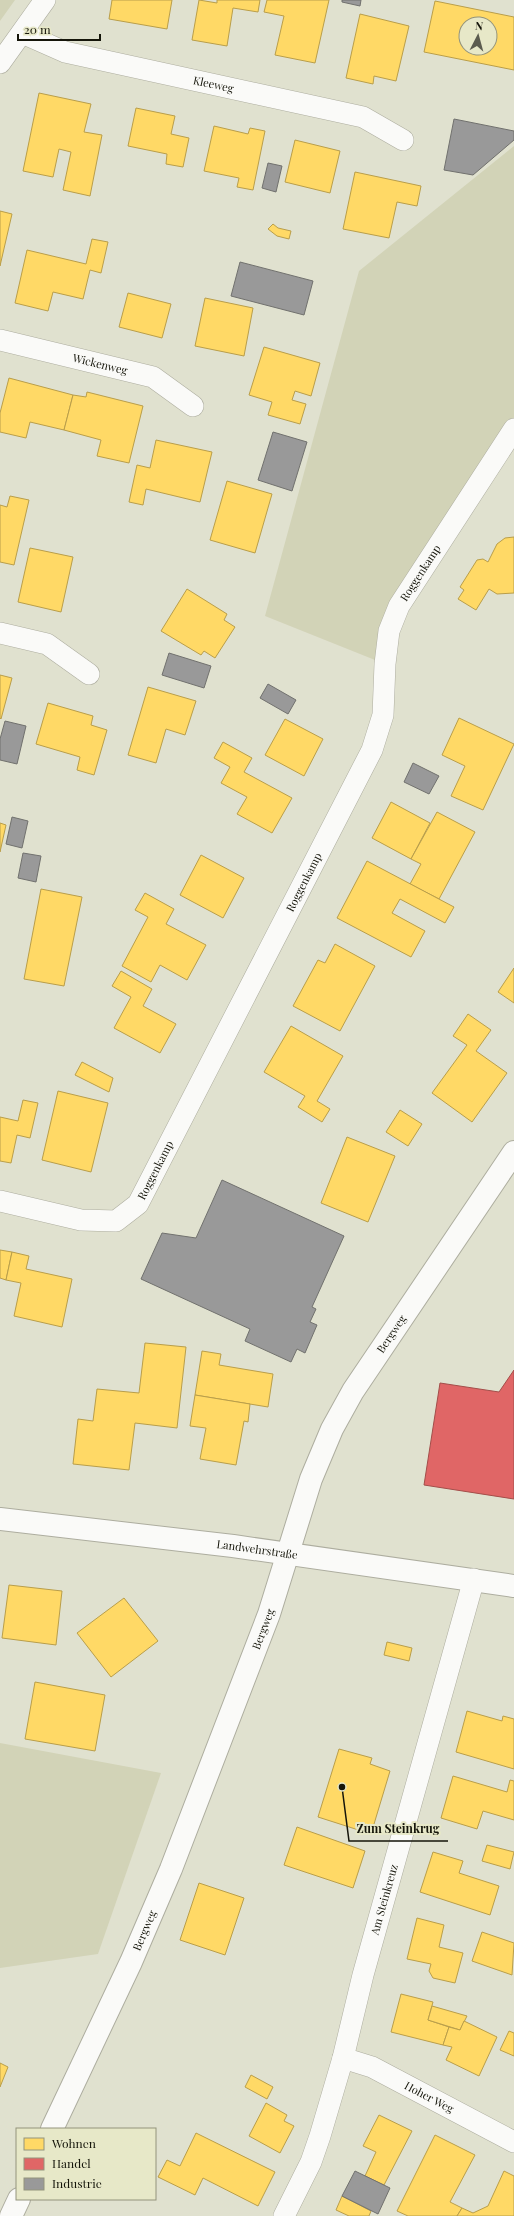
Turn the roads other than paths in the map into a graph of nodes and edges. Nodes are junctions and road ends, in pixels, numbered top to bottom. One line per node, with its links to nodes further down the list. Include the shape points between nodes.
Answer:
1 (46, 0): 2 (street)
2 (22, 33): 3 (street); 4 (street, Kleeweg, via 65,52 363,117)
3 (0, 63)
4 (403, 140)
5 (0, 340): 6 (street, Wickenweg, via 153,377)
6 (193, 406)
7 (514, 430): 11 (street, Roggenkamp, via 399,606 389,631 383,715 372,750 138,1204 116,1221 81,1220)
8 (0, 633): 9 (street, via 48,644)
9 (89, 674)
10 (514, 1152): 13 (main road, Bergweg, via 353,1392 332,1428 311,1479)
11 (0, 1201)
12 (0, 1519): 13 (main road, Landwehrstraße)
13 (288, 1554): 14 (main road, Landwehrstraße); 17 (main road, Bergweg, via 269,1614 171,1869 131,1962)
14 (474, 1579): 15 (main road, Landwehrstraße); 16 (street, Am Steinkreuz, via 363,1975)
15 (514, 1586)
16 (343, 2058): 18 (street, Hoher Weg, via 372,2067); 21 (street, Am Steinkreuz, via 311,2162)
17 (52, 2128)
18 (514, 2142)
19 (20, 2200): 20 (main road)
20 (12, 2216)
21 (284, 2216)

